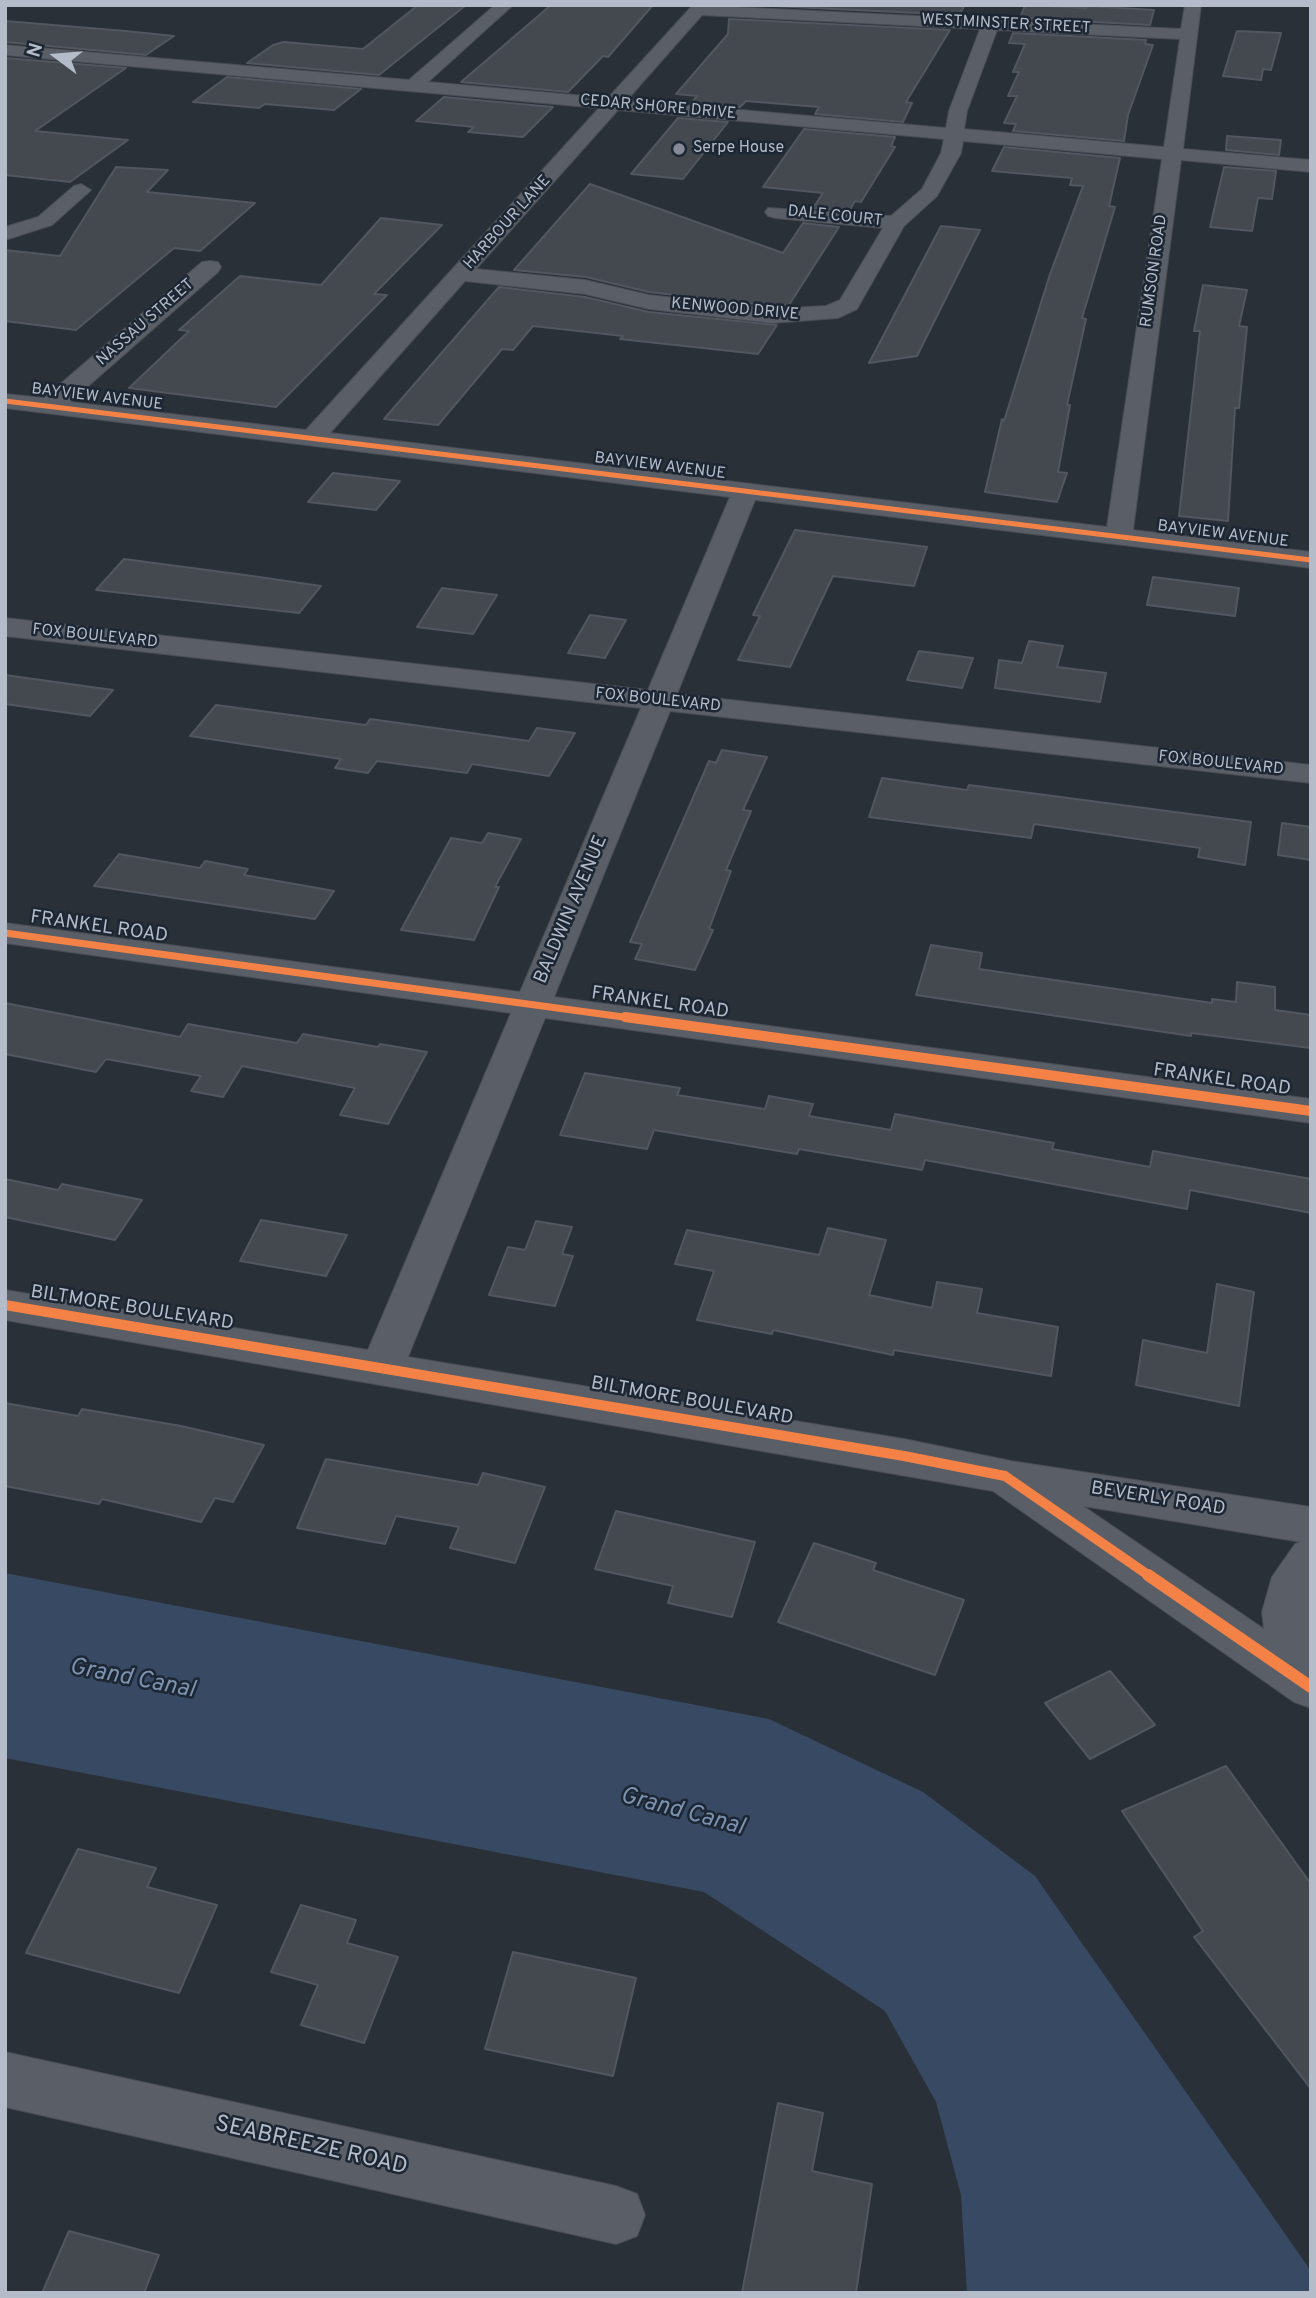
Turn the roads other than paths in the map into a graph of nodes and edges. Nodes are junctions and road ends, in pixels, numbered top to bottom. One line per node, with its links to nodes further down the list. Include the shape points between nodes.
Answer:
1 (505, 5): 7 (street)
2 (1193, 5): 5 (street, RUMSON ROAD)
3 (701, 8): 4 (street, WESTMINSTER STREET); 8 (street, HARBOUR LANE)
4 (990, 25): 5 (street, WESTMINSTER STREET); 9 (street, KENWOOD DRIVE)
5 (1188, 34): 10 (street, RUMSON ROAD)
6 (5, 50): 7 (street, CEDAR SHORE DRIVE)
7 (413, 86): 8 (street, CEDAR SHORE DRIVE)
8 (615, 104): 9 (street, CEDAR SHORE DRIVE); 17 (street, HARBOUR LANE)
9 (953, 135): 10 (street, CEDAR SHORE DRIVE); 14 (street, KENWOOD DRIVE, via 951,153 930,192)
10 (1172, 154): 11 (street, CEDAR SHORE DRIVE); 22 (street, RUMSON ROAD)
11 (1311, 166)
12 (81, 190): 15 (street, via 45,220)
13 (775, 212): 14 (street, DALE COURT)
14 (896, 223): 17 (street, KENWOOD DRIVE, via 849,304 830,313 806,316 731,313 649,302 585,287)
15 (5, 234)
16 (210, 267): 19 (street, NASSAU STREET)
17 (462, 274): 20 (street, HARBOUR LANE)
18 (5, 401): 19 (street, BAYVIEW AVENUE)
19 (50, 406): 20 (street, BAYVIEW AVENUE)
20 (312, 438): 21 (street, BAYVIEW AVENUE)
21 (746, 492): 22 (street, BAYVIEW AVENUE); 25 (street, BALDWIN AVENUE)
22 (1119, 537): 23 (street, BAYVIEW AVENUE)
23 (1311, 560)
24 (5, 627): 25 (street, FOX BOULEVARD)
25 (659, 701): 26 (street, FOX BOULEVARD); 28 (street, BALDWIN AVENUE)
26 (1311, 774)
27 (5, 933): 28 (street, FRANKEL ROAD)
28 (532, 1005): 29 (street, FRANKEL ROAD); 31 (street, BALDWIN AVENUE)
29 (1311, 1111)
30 (5, 1306): 31 (street, BILTMORE BOULEVARD)
31 (382, 1367): 32 (street, BILTMORE BOULEVARD)
32 (1005, 1476): 33 (street, BEVERLY ROAD); 35 (street, BILTMORE BOULEVARD)
33 (1311, 1525)
34 (1311, 1557): 35 (street, BILTMORE BOULEVARD, via 1295,1577 1286,1612 1289,1644)
35 (1307, 1684)
36 (5, 2079): 37 (street, SEABREEZE ROAD)
37 (616, 2215)

